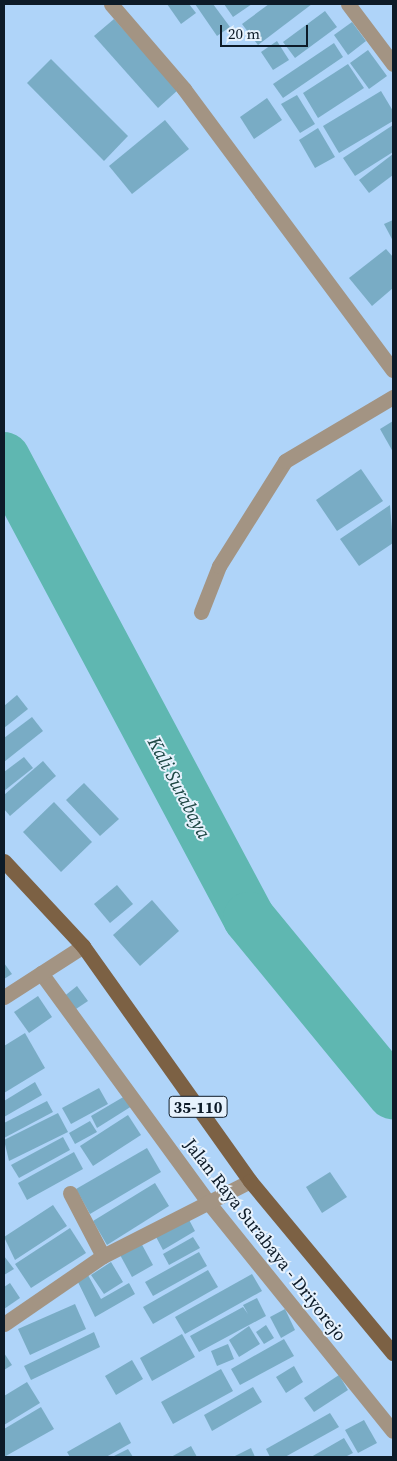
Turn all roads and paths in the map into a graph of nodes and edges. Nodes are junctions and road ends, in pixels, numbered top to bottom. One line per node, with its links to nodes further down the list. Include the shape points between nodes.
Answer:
1 (111, 4): 4 (street, via 184,89)
2 (348, 4): 3 (street)
3 (393, 64)
4 (393, 370)
5 (393, 397): 6 (street, via 285,461 219,566)
6 (201, 612)
7 (4, 861): 8 (main road, Jalan Raya Surabaya - Driyorejo / 35-110)
8 (83, 946): 9 (street); 11 (main road, Jalan Raya Surabaya - Driyorejo / 35-110)
9 (41, 973): 10 (street); 13 (street, Jalan Raya Surabaya - Driyorejo)
10 (4, 997)
11 (250, 1180): 13 (street); 16 (main road, Jalan Raya Surabaya - Driyorejo / 35-110)
12 (70, 1193): 14 (street)
13 (208, 1202): 14 (street); 17 (street, Jalan Raya Surabaya - Driyorejo)
14 (103, 1256): 15 (street)
15 (4, 1324)
16 (393, 1354)
17 (393, 1432)

